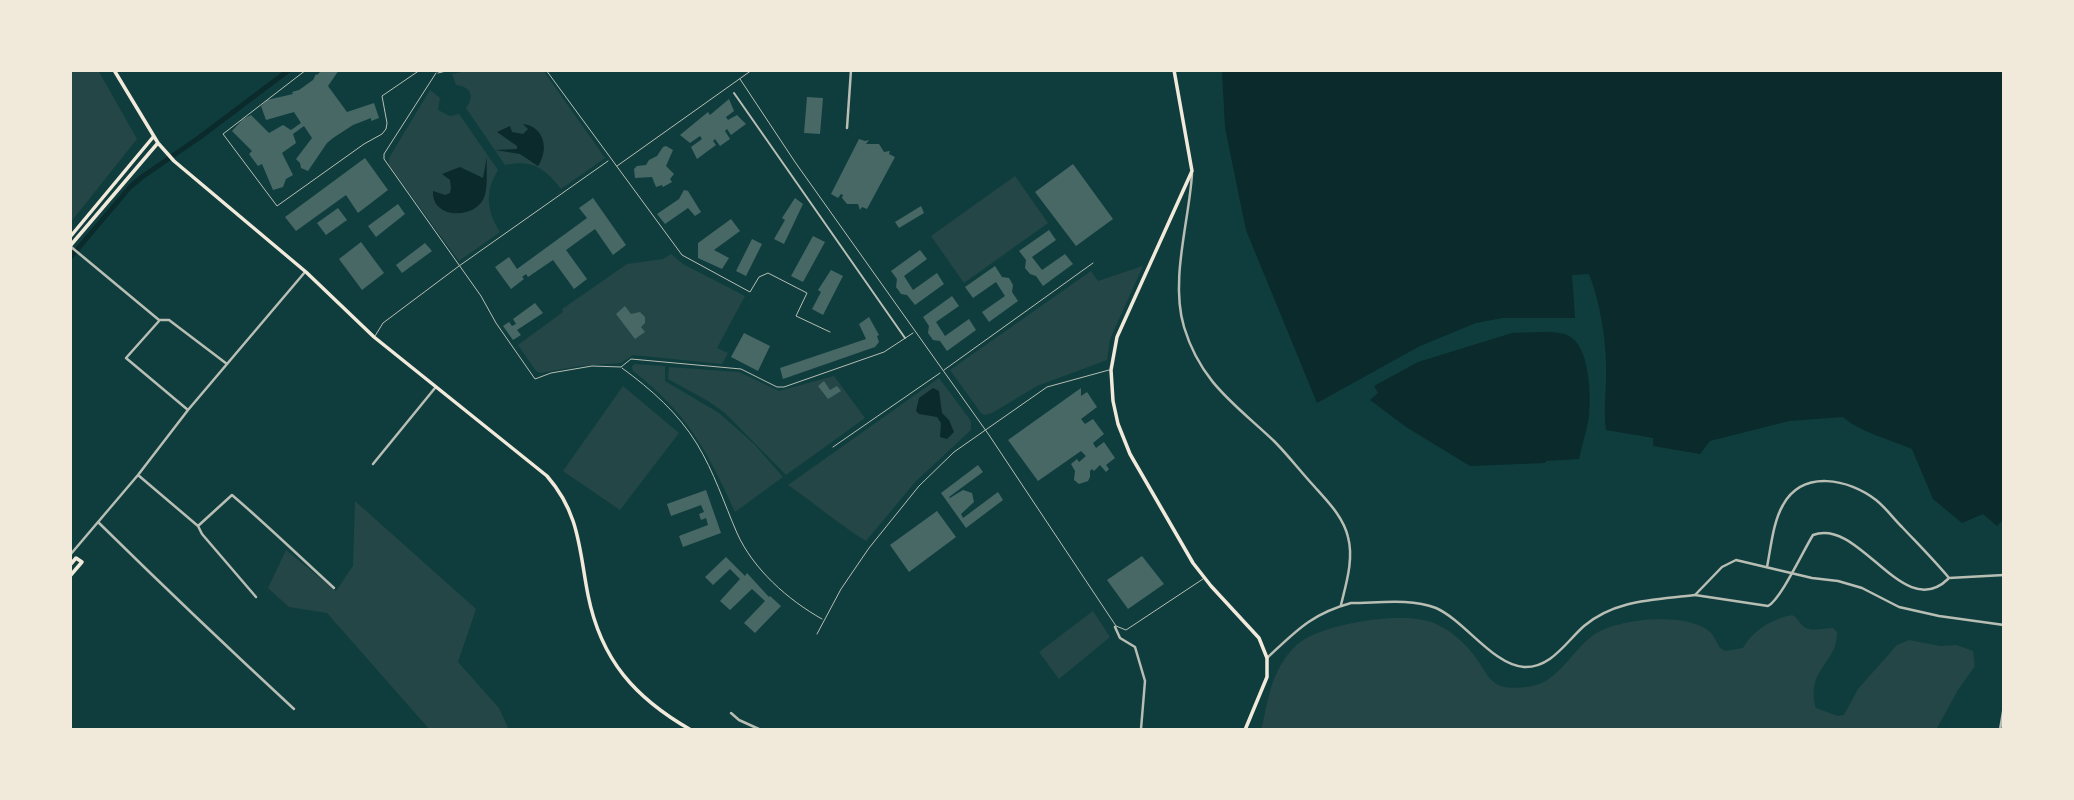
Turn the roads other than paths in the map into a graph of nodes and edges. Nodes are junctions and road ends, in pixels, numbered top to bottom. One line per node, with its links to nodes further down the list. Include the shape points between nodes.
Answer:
1 (114, 70): 14 (main road)
2 (306, 70): 3 (lane, via 223,134 277,206 382,134 387,123 382,96)
3 (420, 70)
4 (433, 70): 10 (lane)
5 (450, 70): 10 (lane)
6 (546, 70): 16 (lane)
7 (752, 70): 11 (lane)
8 (850, 70): 13 (street)
9 (1174, 70): 18 (main road)
10 (436, 74): 22 (lane, via 384,159)
11 (740, 79): 17 (lane); 25 (lane)
12 (734, 93): 28 (street)
13 (847, 128)
14 (154, 136): 15 (main road); 19 (main road)
15 (158, 144): 20 (main road); 23 (main road)
16 (610, 159): 17 (lane); 22 (lane)
17 (615, 167): 26 (lane, via 682,255 750,292 759,277 768,273 807,293 796,316)
18 (1192, 171): 31 (main road, via 1118,337); 52 (street, via 1179,280 1184,326 1208,378 1276,443 1338,514 1349,538 1350,565)
19 (70, 237)
20 (72, 248): 24 (street)
21 (1093, 263): 32 (lane)
22 (459, 265): 27 (lane, via 383,323); 30 (lane, via 535,379 592,366)
23 (306, 272): 27 (main road); 29 (street)
24 (159, 320): 29 (street, via 169,320); 34 (street, via 127,358)
25 (915, 331): 28 (lane); 32 (lane)
26 (830, 332)
27 (374, 337): 33 (main road)
28 (905, 338): 30 (lane, via 873,356 784,387 741,369 632,359)
29 (227, 364): 34 (street)
30 (621, 367): 53 (lane, via 662,400 686,428 711,470 738,536 770,579 795,603)
31 (1111, 370): 35 (lane, via 1047,387); 47 (main road, via 1118,424 1130,454)
32 (943, 371): 35 (lane); 36 (lane)
33 (435, 388): 37 (street); 61 (main road, via 547,476 560,492 578,531 588,597 604,649 638,693)
34 (188, 410): 38 (street)
35 (984, 429): 47 (lane, via 1116,626 1126,629); 53 (lane, via 954,452 892,517)
36 (833, 447)
37 (373, 464)
38 (138, 475): 39 (street); 40 (street)
39 (98, 522): 41 (street); 59 (street)
40 (198, 526): 49 (street, via 232,495); 51 (street)
41 (70, 555)
42 (70, 565): 46 (main road, via 76,558 82,562)
43 (1766, 567): 44 (street); 48 (street, via 1777,517 1787,498 1812,481 1823,480 1853,486 1877,500); 50 (street, via 1730,561)
44 (1790, 573): 48 (street, via 1818,533 1855,544 1882,569 1920,590 1933,590); 50 (street, via 1782,592 1768,606); 54 (street, via 1838,581 1899,607)
45 (2004, 575): 48 (street)
46 (70, 576)
47 (1205, 578): 57 (main road, via 1259,638)
48 (1949, 578)
49 (334, 587)
50 (1695, 595): 52 (street, via 1625,603 1585,625 1551,659 1521,667 1438,609 1417,602)
51 (256, 597)
52 (1341, 605): 57 (street, via 1299,626)
53 (823, 620): 56 (lane)
54 (2004, 625)
55 (1115, 627): 63 (street, via 1120,638 1135,647 1144,681)
56 (817, 634)
57 (1267, 658): 64 (main road, via 1266,677)
58 (2004, 706): 65 (street)
59 (294, 709)
60 (731, 713): 62 (street)
61 (691, 730)
62 (761, 730)
63 (1139, 730)
64 (1245, 730)
65 (2000, 730)

